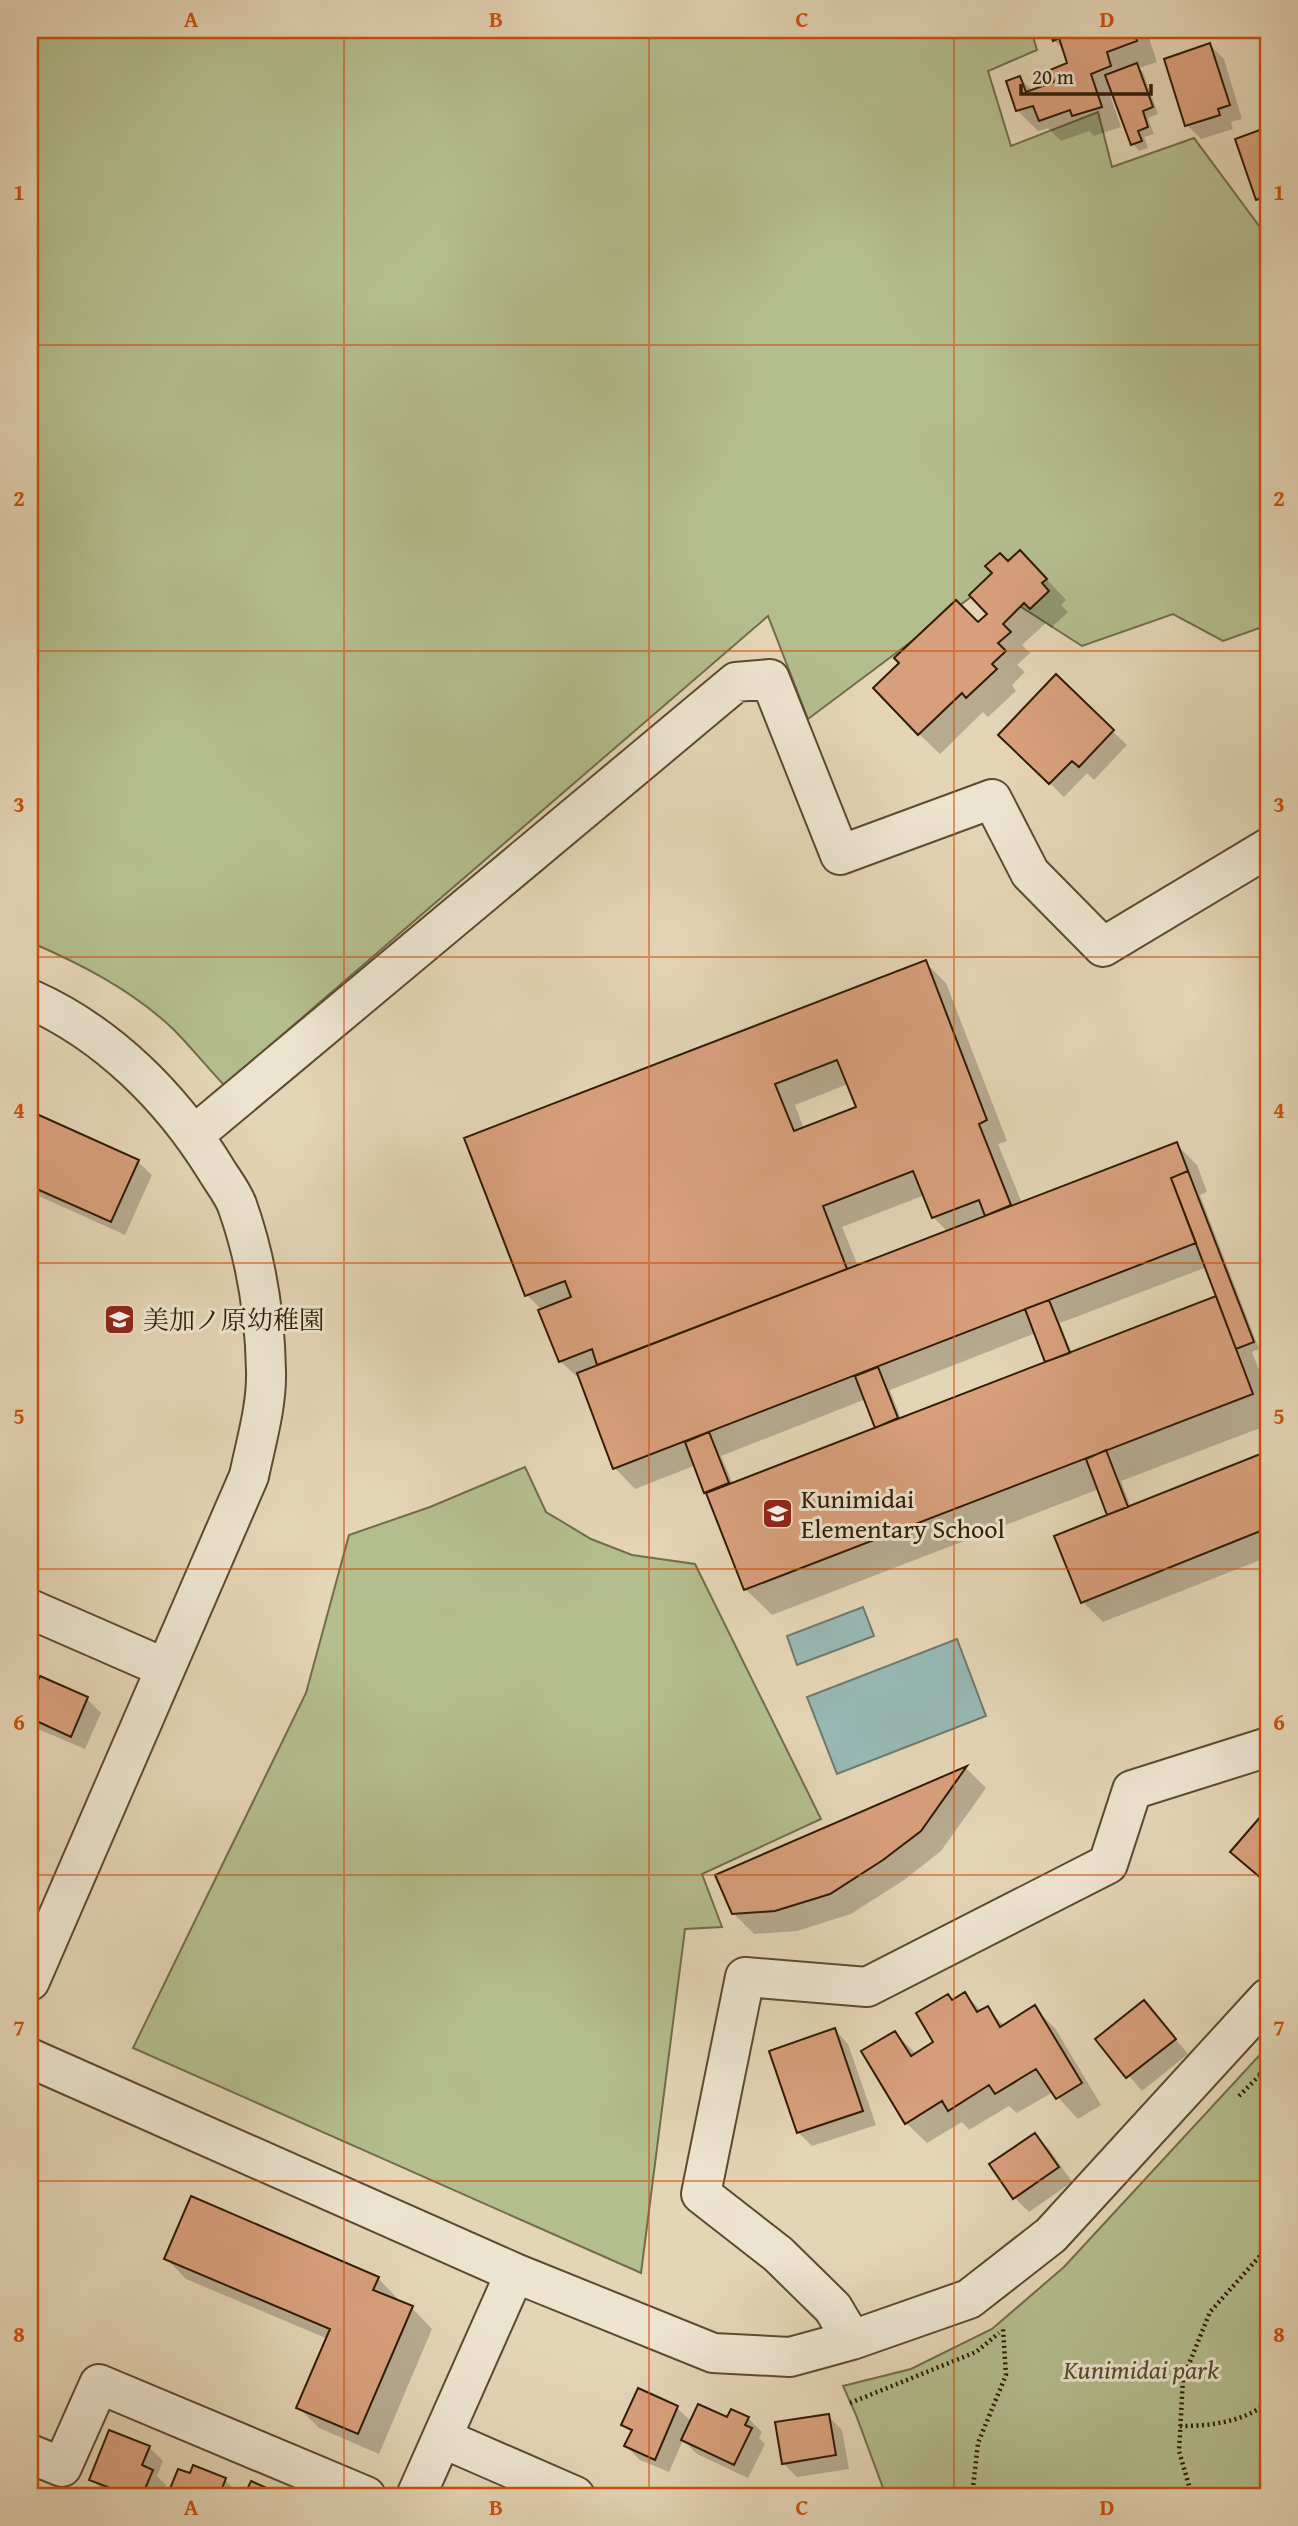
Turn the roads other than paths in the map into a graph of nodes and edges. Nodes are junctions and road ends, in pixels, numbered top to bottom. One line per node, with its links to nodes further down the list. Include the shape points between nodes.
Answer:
1 (1268, 848): 3 (street, via 1103,947 1030,873 992,799 840,855 770,679 736,682)
2 (30, 999): 3 (street, via 57,1011 139,1074)
3 (194, 1135): 5 (street, via 236,1202 254,1262 266,1374 249,1476)
4 (30, 1609): 5 (street)
5 (165, 1668): 7 (street)
6 (1268, 1747): 11 (street, via 1132,1790 1108,1864 867,1987 745,1977 701,2194 778,2254 833,2308)
7 (30, 1982)
8 (1268, 1998): 11 (street, via 1051,2235 970,2299)
9 (30, 2058): 10 (street)
10 (515, 2273): 11 (street, via 713,2353 790,2357); 12 (street)
11 (852, 2340)
12 (442, 2438): 15 (street); 16 (street)
13 (30, 2454): 14 (street, via 62,2467 99,2384)
14 (366, 2496)
15 (416, 2496)
16 (575, 2496)

